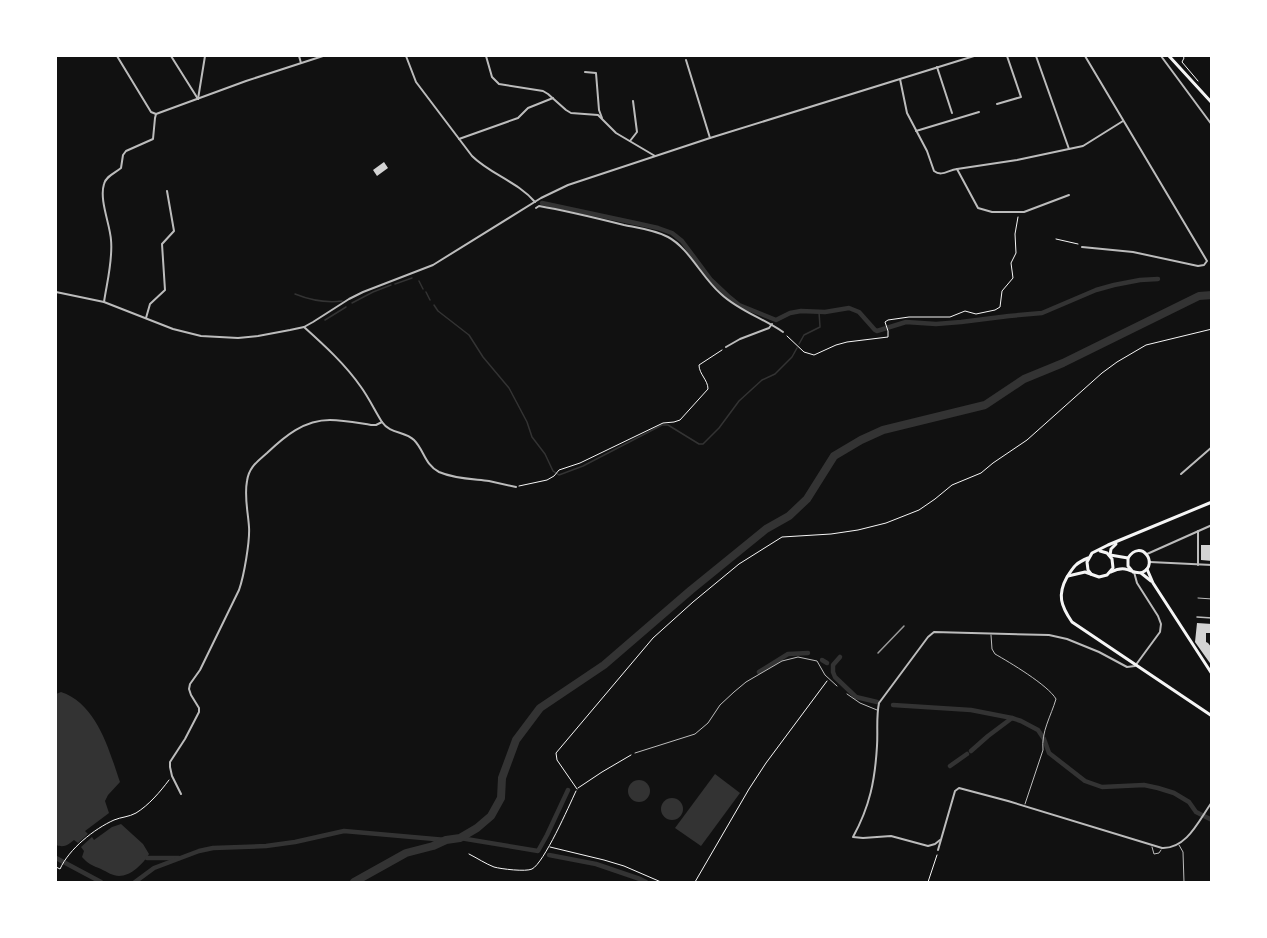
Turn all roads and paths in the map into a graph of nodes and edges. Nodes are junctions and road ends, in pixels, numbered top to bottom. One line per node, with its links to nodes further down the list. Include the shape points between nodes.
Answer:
1 (117, 56): 28 (street, via 151,112)
2 (171, 56): 22 (street)
3 (206, 56): 22 (street)
4 (299, 56): 16 (street)
5 (323, 56): 16 (street)
6 (406, 56): 34 (street, via 417,82)
7 (486, 56): 21 (street, via 492,77 499,84 543,92)
8 (974, 56): 17 (street)
9 (1007, 56): 25 (street, via 1021,97)
10 (1036, 56): 36 (street)
11 (1085, 56): 30 (street)
12 (1161, 56): 31 (street)
13 (1171, 56): 24 (main road)
14 (1183, 56): 20 (path, via 1182,62)
15 (686, 60): 33 (street)
16 (301, 63): 22 (street)
17 (938, 67): 19 (street); 27 (street)
18 (585, 72): 29 (street, via 596,73)
19 (900, 79): 32 (street, via 907,113); 33 (street)
20 (1201, 85)
21 (553, 98): 29 (street, via 566,110); 34 (street, via 528,108 518,118)
22 (198, 99): 28 (street)
23 (633, 101): 35 (street, via 637,132)
24 (1212, 103)
25 (997, 104)
26 (979, 112): 32 (street)
27 (952, 113)
28 (156, 114): 47 (street, via 153,139 126,152 121,168 104,184 112,248)
29 (602, 118): 35 (street, via 616,134)
30 (1123, 121): 36 (street, via 1083,146); 45 (street, via 1206,261 1198,267 1133,252)
31 (1212, 125)
32 (916, 131): 38 (street, via 934,171 939,174)
33 (710, 138): 37 (street)
34 (459, 139): 41 (street, via 477,161)
35 (630, 141): 37 (street)
36 (1069, 149): 38 (street)
37 (655, 156): 41 (street, via 568,185)
38 (957, 169): 43 (street, via 978,208)
39 (167, 191): 48 (street, via 174,231 162,244 165,290 150,304)
40 (1069, 195): 43 (street)
41 (535, 202): 50 (street, via 433,265 363,292)
42 (536, 208): 49 (street, via 563,210 668,237 684,249 725,298)
43 (1020, 213): 52 (path, via 1016,253 1011,263 1013,278 1002,291 998,309 886,321 888,337 847,342 814,355 804,352)
44 (1056, 239): 45 (path)
45 (1082, 247)
46 (56, 292): 47 (street)
47 (104, 302): 48 (street)
48 (146, 318): 50 (street, via 189,334 220,338 258,336)
49 (772, 324): 52 (street); 53 (street)
50 (303, 327): 54 (street, via 354,378)
51 (1212, 330): 91 (path, via 1146,345 1117,362 1027,440 981,473 952,485 919,510 858,531 782,537 739,564 653,638 556,753)
52 (783, 332)
53 (726, 347): 57 (path, via 699,365 708,389 680,420 663,423 542,482)
54 (382, 422): 57 (street, via 392,431 414,439 437,471); 90 (street, via 371,425 333,420 306,425 279,441 250,469 246,491 250,530 243,578 190,684 189,691 199,712 170,762)
55 (1212, 447): 56 (street)
56 (1181, 474)
57 (516, 487)
58 (1212, 502): 61 (main road)
59 (1212, 525): 60 (street)
60 (1198, 531): 63 (street); 68 (street)
61 (1118, 542): 62 (main road); 64 (main road)
62 (1099, 551): 64 (main road); 65 (main road)
63 (1146, 554): 66 (main road, via 1136,551); 67 (main road)
64 (1110, 555): 66 (main road); 71 (main road)
65 (1088, 558): 73 (main road); 75 (main road, via 1079,561)
66 (1128, 558): 72 (main road, via 1128,566)
67 (1150, 562): 68 (street); 70 (main road)
68 (1198, 565): 69 (street)
69 (1212, 565)
70 (1147, 569): 74 (main road); 76 (main road)
71 (1111, 572): 72 (main road); 73 (main road, via 1103,577)
72 (1134, 572): 74 (main road); 82 (street, via 1161,624 1160,632)
73 (1091, 573): 75 (main road)
74 (1141, 573): 76 (main road)
75 (1068, 576): 82 (main road, via 1061,591 1063,608 1072,622)
76 (1153, 583): 83 (main road)
77 (1198, 598): 78 (lane)
78 (1212, 599)
79 (1197, 617): 80 (street)
80 (1212, 618)
81 (991, 633): 82 (street, via 1067,639 1127,667); 87 (street, via 934,632 879,703); 94 (lane, via 995,654 1056,699)
82 (1136, 666): 88 (main road)
83 (1212, 674)
84 (829, 679): 85 (lane); 89 (lane, via 817,661 798,657 782,661 734,692 695,734); 104 (path, via 766,763)
85 (837, 686)
86 (847, 694): 87 (lane)
87 (878, 710): 95 (street, via 874,783 853,837 891,836 928,846)
88 (1212, 716)
89 (634, 753): 91 (path)
90 (172, 776): 92 (street); 102 (path, via 156,797 136,813 107,823 79,845 60,869)
91 (577, 789): 98 (path)
92 (180, 794)
93 (1212, 802): 97 (street)
94 (1024, 806): 95 (street, via 957,789); 96 (street)
95 (940, 840): 100 (street)
96 (1152, 845): 99 (street); 99 (lane, via 1154,854)
97 (1179, 845): 99 (street); 106 (lane, via 1184,852)
98 (548, 846): 101 (path, via 540,861 529,870 495,867); 103 (path, via 624,866)
99 (1162, 848)
100 (938, 850): 105 (path)
101 (469, 854)
102 (56, 867)
103 (661, 882)
104 (695, 882)
105 (928, 882)
106 (1184, 882)

